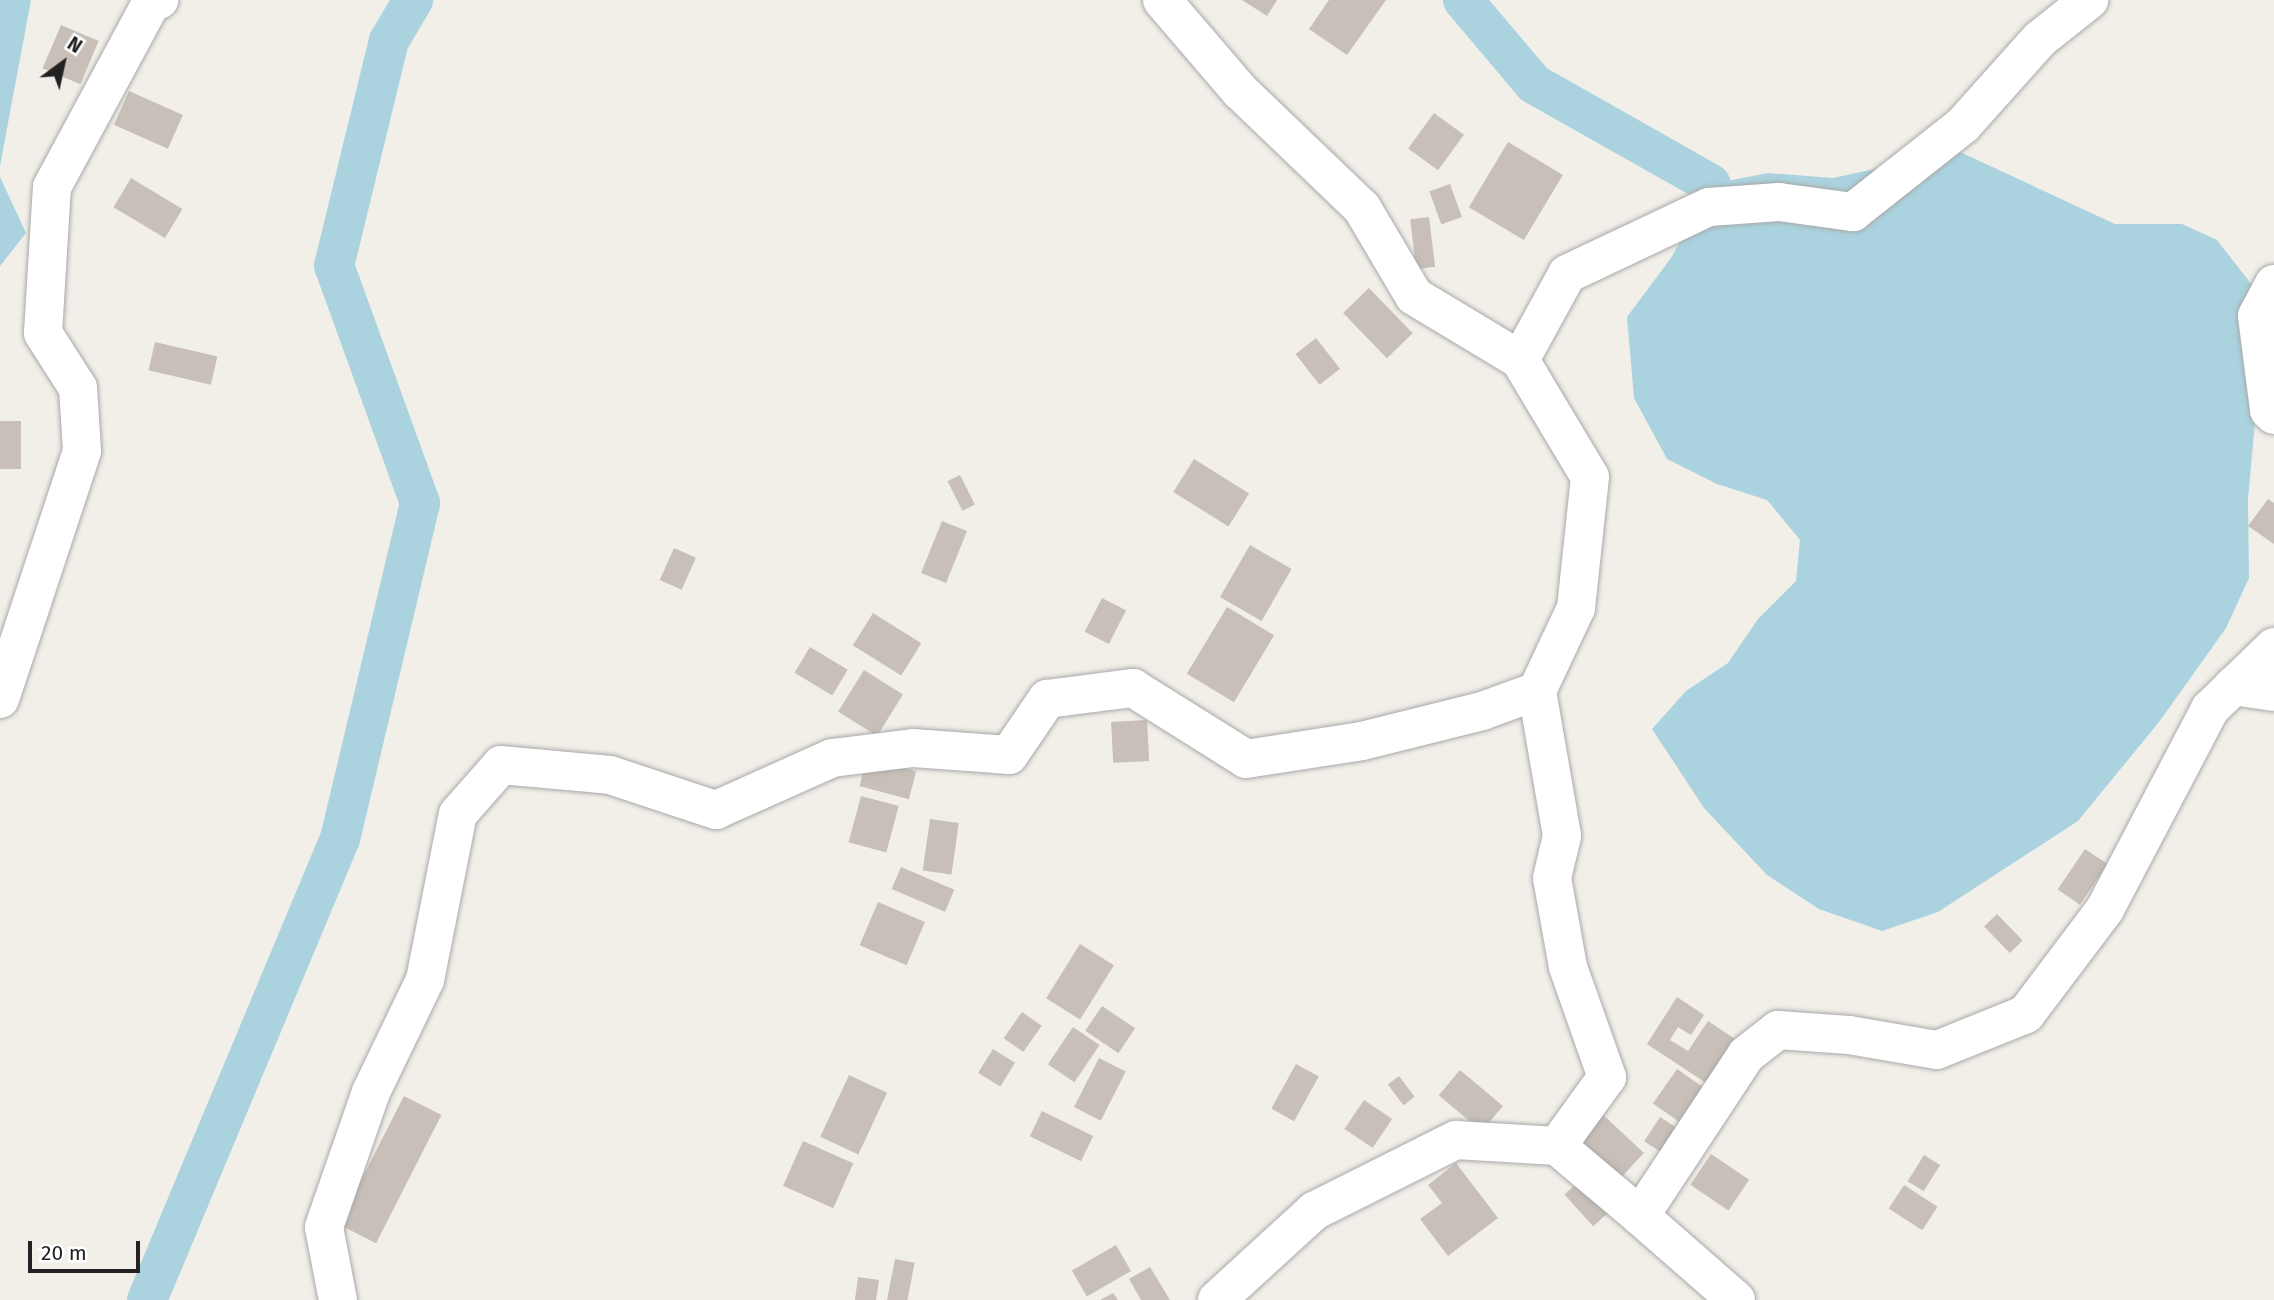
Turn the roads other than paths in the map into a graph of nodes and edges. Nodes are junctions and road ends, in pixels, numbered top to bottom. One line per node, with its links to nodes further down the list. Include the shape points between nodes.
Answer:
1 (159, 0): 11 (street, via 151,3 52,187 43,333 78,388 82,451)
2 (1162, 0): 5 (street, via 1240,91 1362,208 1414,296)
3 (2089, 0): 5 (street, via 2040,39 1962,125 1853,212 1779,202 1709,207 1567,274)
4 (2268, 309): 6 (street, via 2269,410)
5 (1520, 360): 9 (street, via 1590,477 1576,608)
6 (2274, 415)
7 (2274, 647): 8 (street)
8 (2233, 686): 10 (street); 13 (street, via 2210,709 2105,909 2026,1014 1937,1050 1849,1035 1779,1030 1746,1055)
9 (1537, 691): 12 (street, via 1562,836 1552,878 1554,891 1569,967 1606,1077); 14 (street, via 1482,711 1362,741 1246,759 1133,688 1047,699 1009,755 913,748 832,758 716,810 610,775 501,765 458,814 425,980 371,1092 324,1227)
10 (2274, 692)
11 (0, 699)
12 (1558, 1146): 13 (street); 15 (street, via 1456,1140 1314,1210)
13 (1640, 1216): 16 (street)
14 (338, 1300)
15 (1217, 1300)
16 (1736, 1300)

